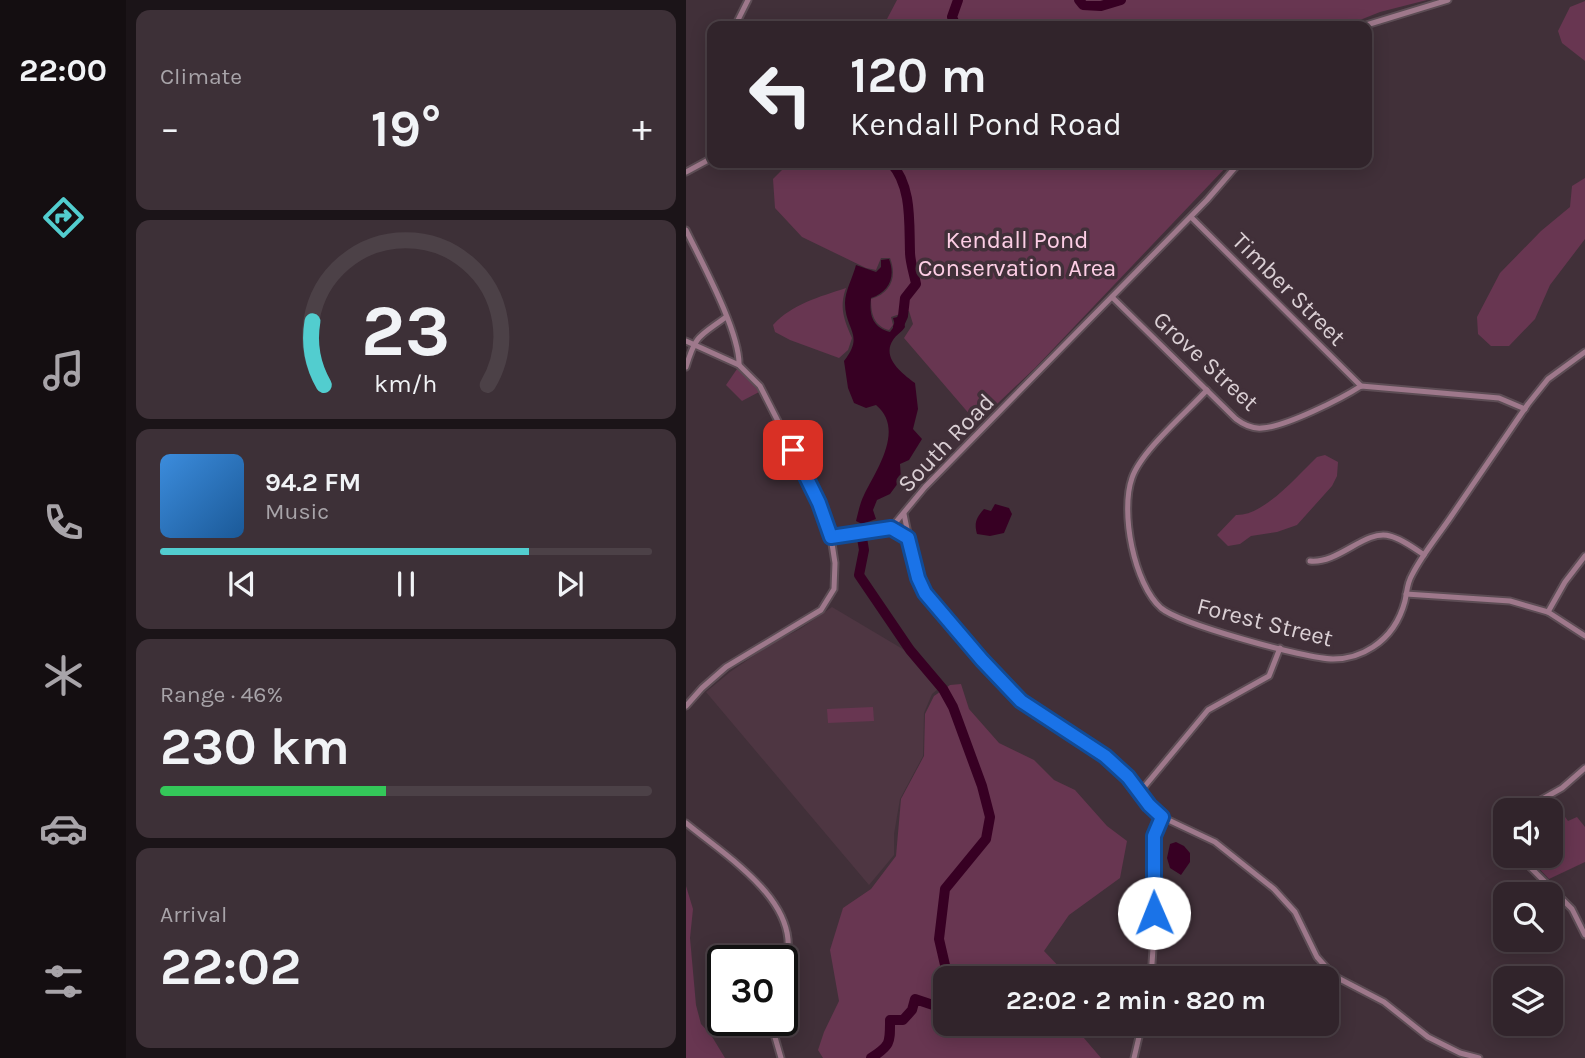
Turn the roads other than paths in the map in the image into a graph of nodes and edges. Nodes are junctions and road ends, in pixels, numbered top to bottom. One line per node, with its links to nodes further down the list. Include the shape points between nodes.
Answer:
1 (748, 0): 3 (street)
2 (1448, 0): 4 (street)
3 (738, 21)
4 (1372, 23)
5 (707, 161): 7 (street)
6 (1234, 168): 8 (street, South Road)
7 (686, 172)
8 (1191, 216): 10 (street, South Road); 17 (street, Timber Street)
9 (686, 230): 11 (street)
10 (1112, 297): 18 (street, Grove Street); 20 (street, South Road, via 925,487)
11 (726, 317): 13 (street); 15 (street, via 736,342)
12 (686, 341): 13 (street)
13 (693, 344): 15 (street); 16 (street)
14 (1585, 352): 19 (street, Forest Street, via 1549,379)
15 (738, 365): 22 (street, via 769,402 816,495)
16 (686, 367)
17 (1361, 386): 18 (street, Grove Street, via 1265,428 1241,422); 19 (street, via 1499,398)
18 (1207, 390): 30 (street, Forest Street, via 1146,455 1132,477 1129,514 1136,565 1153,598 1171,615)
19 (1525, 409): 24 (street, Forest Street)
20 (904, 514): 21 (street, South Road); 23 (street)
21 (891, 528): 22 (street, South Road); 23 (street)
22 (831, 537): 31 (street, via 836,573 826,604 812,617 726,667)
23 (908, 538): 33 (street, via 925,593 982,660 1021,701 1095,748)
24 (1424, 555): 26 (street, via 1391,536 1378,535 1327,560); 27 (street, Forest Street)
25 (1585, 555): 28 (street)
26 (1310, 561)
27 (1406, 594): 28 (street, via 1501,600); 30 (street, Forest Street, via 1390,633 1359,654 1322,659)
28 (1548, 612): 29 (street)
29 (1585, 636)
30 (1280, 648): 33 (street, via 1269,676 1208,710)
31 (686, 706)
32 (1585, 768): 34 (street)
33 (1140, 792): 35 (street)
34 (1544, 798)
35 (1162, 817): 40 (street, via 1154,836); 45 (street, via 1215,842 1283,897 1329,972 1384,1002 1429,1037)
36 (686, 823): 39 (street, via 778,906)
37 (1532, 868): 38 (street, via 1572,909)
38 (1585, 935)
39 (789, 945)
40 (1152, 966)
41 (775, 1036): 43 (street)
42 (1139, 1036): 44 (street)
43 (781, 1058)
44 (1134, 1058)
45 (1479, 1058)

